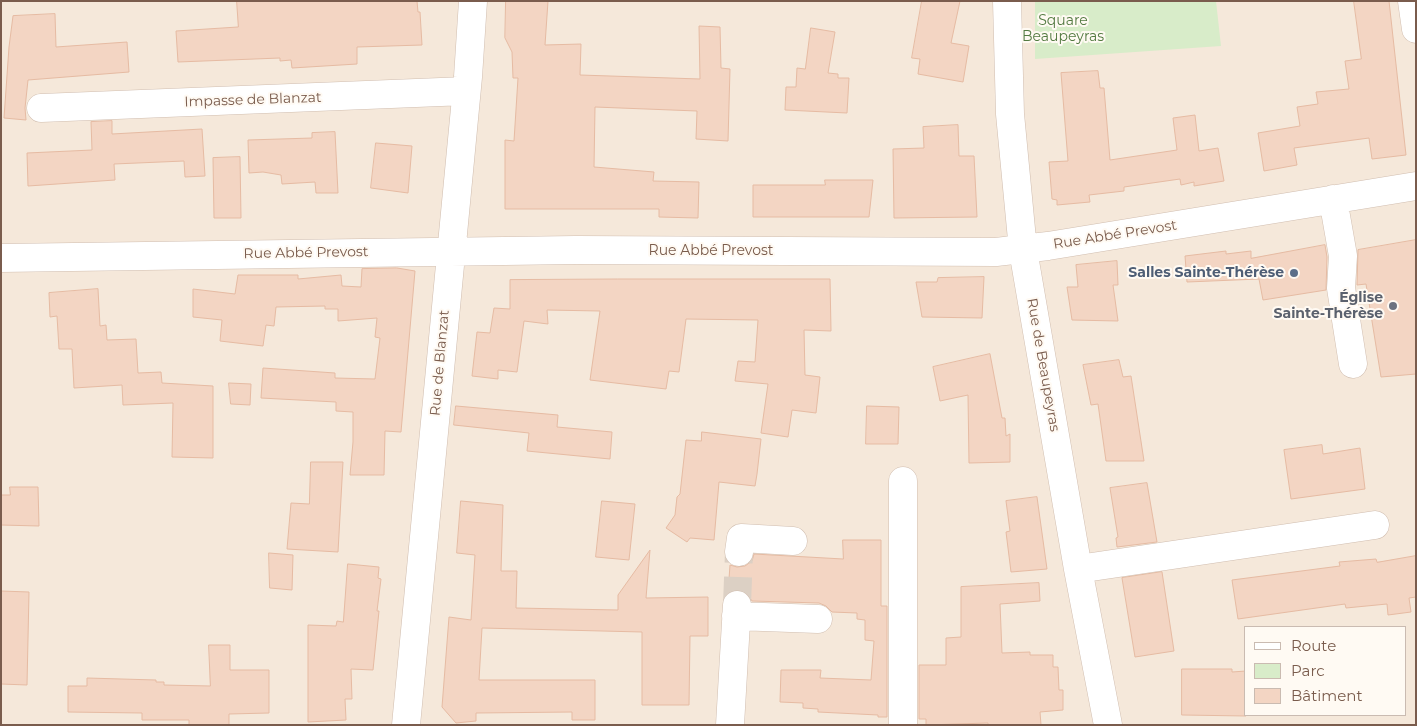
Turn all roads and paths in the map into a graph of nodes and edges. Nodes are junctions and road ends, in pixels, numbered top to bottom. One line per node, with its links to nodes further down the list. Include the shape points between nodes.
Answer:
1 (473, 1): 5 (street, Rue de Blanzat)
2 (1007, 1): 9 (street, Rue de Beaupeyras, via 1010,114)
3 (1412, 1): 4 (street)
4 (1416, 29)
5 (466, 92): 6 (street, Impasse de Blanzat); 10 (street, Rue de Blanzat)
6 (40, 108)
7 (1416, 186): 8 (street, Rue Abbé Prevost)
8 (1333, 199): 9 (street, Rue Abbé Prevost); 12 (street, via 1343,256 1341,288)
9 (1023, 250): 10 (street, Rue Abbé Prevost); 17 (street, Rue de Beaupeyras)
10 (451, 251): 11 (street, Rue Abbé Prevost); 19 (street, Rue de Blanzat)
11 (1, 258)
12 (1353, 364)
13 (903, 481): 21 (street)
14 (1376, 525): 17 (street)
15 (793, 541): 16 (street, via 741,538)
16 (739, 552)
17 (1078, 569): 22 (street, Rue de Beaupeyras)
18 (818, 619): 20 (street, via 737,610)
19 (406, 725)
20 (730, 725)
21 (903, 725)
22 (1108, 725)

